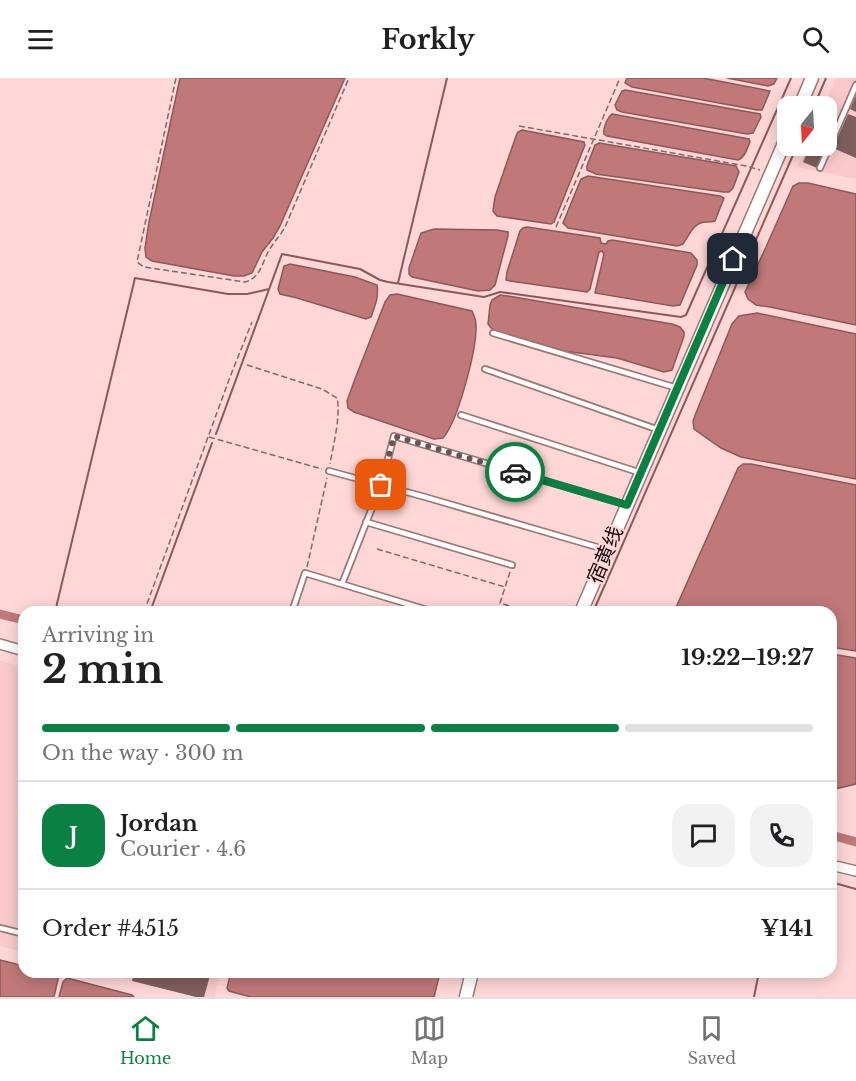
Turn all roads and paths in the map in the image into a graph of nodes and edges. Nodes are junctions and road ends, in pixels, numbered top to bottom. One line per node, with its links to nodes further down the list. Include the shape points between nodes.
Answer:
1 (176, 78): 2 (path, via 137,262 144,267 245,282 257,275 285,227)
2 (349, 78)
3 (620, 78): 8 (path)
4 (812, 78): 6 (main road)
5 (856, 85): 10 (lane)
6 (804, 96)
7 (519, 126): 8 (path)
8 (594, 139): 11 (path); 12 (path)
9 (778, 156): 17 (main road, 宿黄线)
10 (820, 168)
11 (755, 169)
12 (556, 228)
13 (252, 322): 20 (path)
14 (493, 333): 17 (lane)
15 (247, 365): 21 (path, via 322,389 337,398)
16 (484, 369): 19 (lane)
17 (677, 388): 19 (main road, 宿黄线)
18 (461, 415): 22 (lane)
19 (659, 430): 22 (main road, 宿黄线)
20 (208, 437): 21 (path); 32 (path)
21 (329, 471): 23 (lane); 29 (path)
22 (641, 473): 24 (main road, 宿黄线)
23 (381, 485): 24 (lane, via 394,436); 25 (lane); 27 (lane)
24 (627, 505): 27 (main road, 宿黄线)
25 (366, 522): 28 (lane); 30 (lane)
26 (377, 549): 31 (path)
27 (608, 550): 36 (main road, 宿黄线)
28 (512, 565): 31 (path)
29 (305, 573): 30 (lane); 33 (lane)
30 (342, 584): 34 (lane)
31 (505, 587): 35 (path, via 501,603)
32 (146, 606)
33 (294, 606)
34 (414, 606)
35 (510, 606)
36 (583, 606)
37 (0, 644): 38 (street)
38 (18, 649)
39 (837, 867): 40 (street)
40 (856, 872)
41 (0, 928): 42 (lane)
42 (18, 932)
43 (471, 978): 44 (main road)
44 (466, 997)

